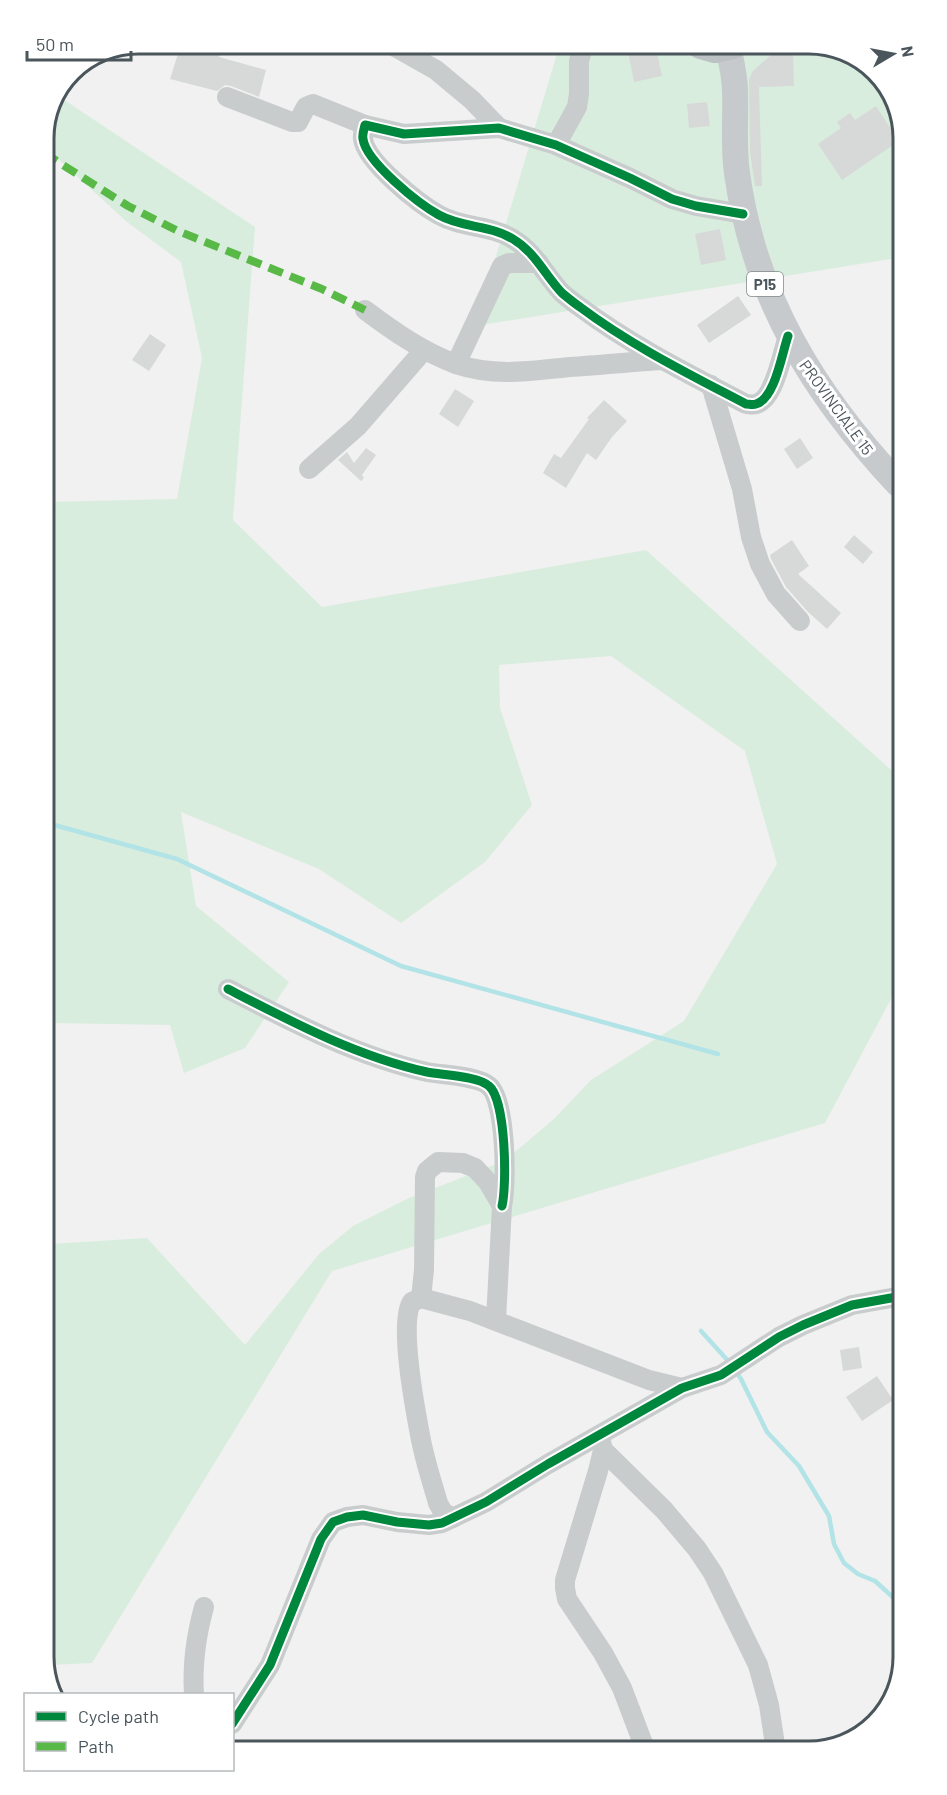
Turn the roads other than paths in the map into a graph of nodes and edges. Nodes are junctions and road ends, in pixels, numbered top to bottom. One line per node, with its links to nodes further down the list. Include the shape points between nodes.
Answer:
1 (408, 54): 6 (street, via 436,70)
2 (581, 54): 7 (street, via 577,107)
3 (724, 54): 8 (main road, PROVINCIALE 15 / P15, via 735,88 736,170)
4 (227, 97): 5 (street, via 292,122 298,122 306,107 313,104)
5 (365, 125): 6 (street, via 404,134); 9 (street, via 363,140 368,151 385,173 414,197 440,216 512,238)
6 (499, 128): 7 (street)
7 (556, 145): 8 (street, via 672,199)
8 (743, 214): 11 (main road, PROVINCIALE 15 / P15, via 772,303)
9 (539, 263): 13 (street, via 562,293); 14 (street, via 502,266)
10 (365, 310): 12 (street)
11 (788, 336): 15 (street, via 766,398 746,404); 17 (main road, PROVINCIALE 15 / P15, via 834,408)
12 (424, 350): 14 (street); 16 (street, via 358,426)
13 (662, 360): 14 (street, via 496,373); 15 (street)
14 (456, 364)
15 (711, 385): 18 (street, via 760,564 776,594)
16 (309, 469)
17 (893, 479)
18 (800, 621)
19 (228, 989): 20 (street, via 348,1047 426,1071 483,1081 491,1087 502,1123)
20 (502, 1206): 21 (street, via 475,1168 445,1161 431,1166 425,1177); 23 (street)
21 (421, 1298): 23 (street); 26 (street, via 412,1302 407,1311 408,1353 421,1441 438,1503)
22 (893, 1298): 24 (street, via 828,1314 779,1337 722,1375)
23 (496, 1320): 24 (street, via 599,1362)
24 (682, 1388): 25 (street)
25 (602, 1442): 26 (street); 30 (street, via 565,1580 565,1593 622,1688); 31 (street, via 664,1510 713,1573 758,1665 770,1705)
26 (453, 1518): 29 (street, via 429,1525 363,1515 333,1522 321,1539 270,1665)
27 (204, 1607): 28 (street, via 196,1638)
28 (194, 1693)
29 (234, 1721)
30 (642, 1741)
31 (774, 1741)

